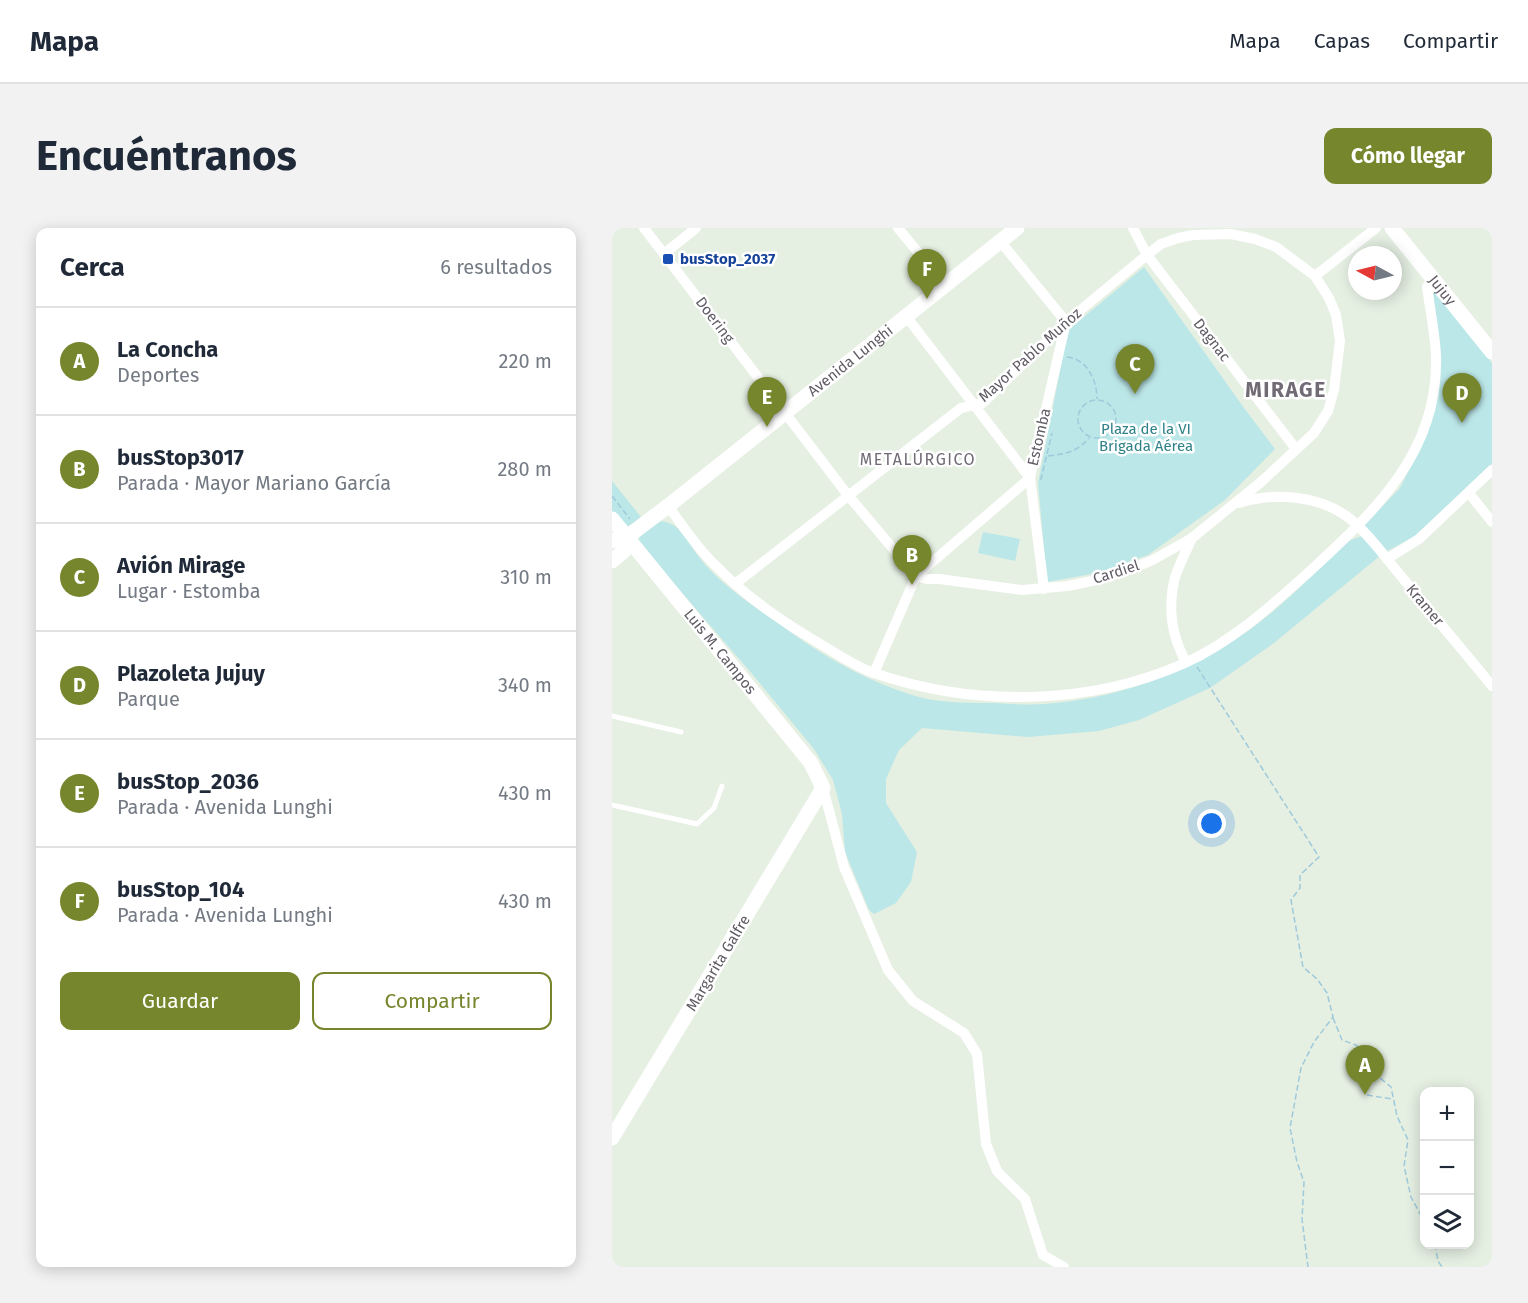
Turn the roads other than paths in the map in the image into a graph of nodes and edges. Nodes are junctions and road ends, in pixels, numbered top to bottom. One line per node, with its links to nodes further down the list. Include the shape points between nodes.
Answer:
1 (644, 228): 9 (street, Doering)
2 (696, 228): 9 (street)
3 (898, 228): 13 (street)
4 (1017, 228): 8 (street, Avenida Lunghi)
5 (1133, 228): 10 (street, Dagnac)
6 (1376, 228): 11 (street)
7 (1392, 228): 12 (street, Jujuy)
8 (1000, 241): 13 (street, Avenida Lunghi); 15 (street)
9 (664, 254): 18 (street, Doering)
10 (1147, 255): 11 (street, Mayor Pablo Muñoz, via 1178,238 1231,234 1275,247); 15 (street, Mayor Pablo Muñoz); 19 (street, Dagnac)
11 (1316, 276): 19 (street, Cardiel, via 1336,315 1340,341 1338,370 1328,411 1314,433)
12 (1432, 279): 16 (street, Jujuy); 28 (street, via 1427,287 1436,356 1433,400 1419,442 1398,481)
13 (945, 285): 14 (street, Avenida Lunghi)
14 (906, 316): 17 (street); 18 (street, Avenida Lunghi)
15 (1066, 322): 17 (street, Mayor Pablo Muñoz, via 983,403); 21 (street, Estomba)
16 (1492, 352)
17 (973, 405): 21 (street); 23 (street, Mayor Pablo Muñoz, via 961,408)
18 (785, 413): 23 (street); 24 (street, Avenida Lunghi)
19 (1296, 449): 25 (street, Cardiel)
20 (1492, 470): 22 (street)
21 (1030, 478): 33 (street); 35 (street, Estomba)
22 (1469, 493): 27 (street); 31 (street, via 1419,539)
23 (848, 494): 33 (street); 34 (street, Mayor Pablo Muñoz)
24 (668, 506): 29 (street, Avenida Lunghi); 34 (street, via 713,564)
25 (1225, 512): 28 (street, Kramer, via 1240,502 1295,497 1324,506); 30 (street, Cardiel)
26 (612, 519): 29 (street, Luis M. Campos)
27 (1492, 522)
28 (1357, 526): 31 (street, Kramer); 36 (street, via 1263,613 1230,638)
29 (625, 536): 32 (street, Avenida Lunghi, via 624,551); 42 (street, Luis M. Campos, via 811,763)
30 (1192, 537): 35 (street, Cardiel, via 1125,571); 36 (street, via 1174,580 1173,595 1174,634)
31 (1387, 559): 38 (street, Kramer)
32 (612, 561)
33 (916, 576): 35 (street, Cardiel, via 1012,590); 37 (street)
34 (735, 584): 37 (street, via 797,631)
35 (1044, 589)
36 (1189, 661): 37 (street, via 1127,683 1045,696 946,691)
37 (874, 673)
38 (1492, 686)
39 (612, 716): 40 (lane)
40 (681, 732)
41 (722, 786): 43 (lane, via 714,808 697,824)
42 (824, 788): 44 (street, Margarita Galfre); 45 (street, via 844,867 888,969 913,1001 964,1033 977,1054 986,1144 997,1171 1025,1199 1043,1255)
43 (612, 805)
44 (612, 1138)
45 (1064, 1267)

